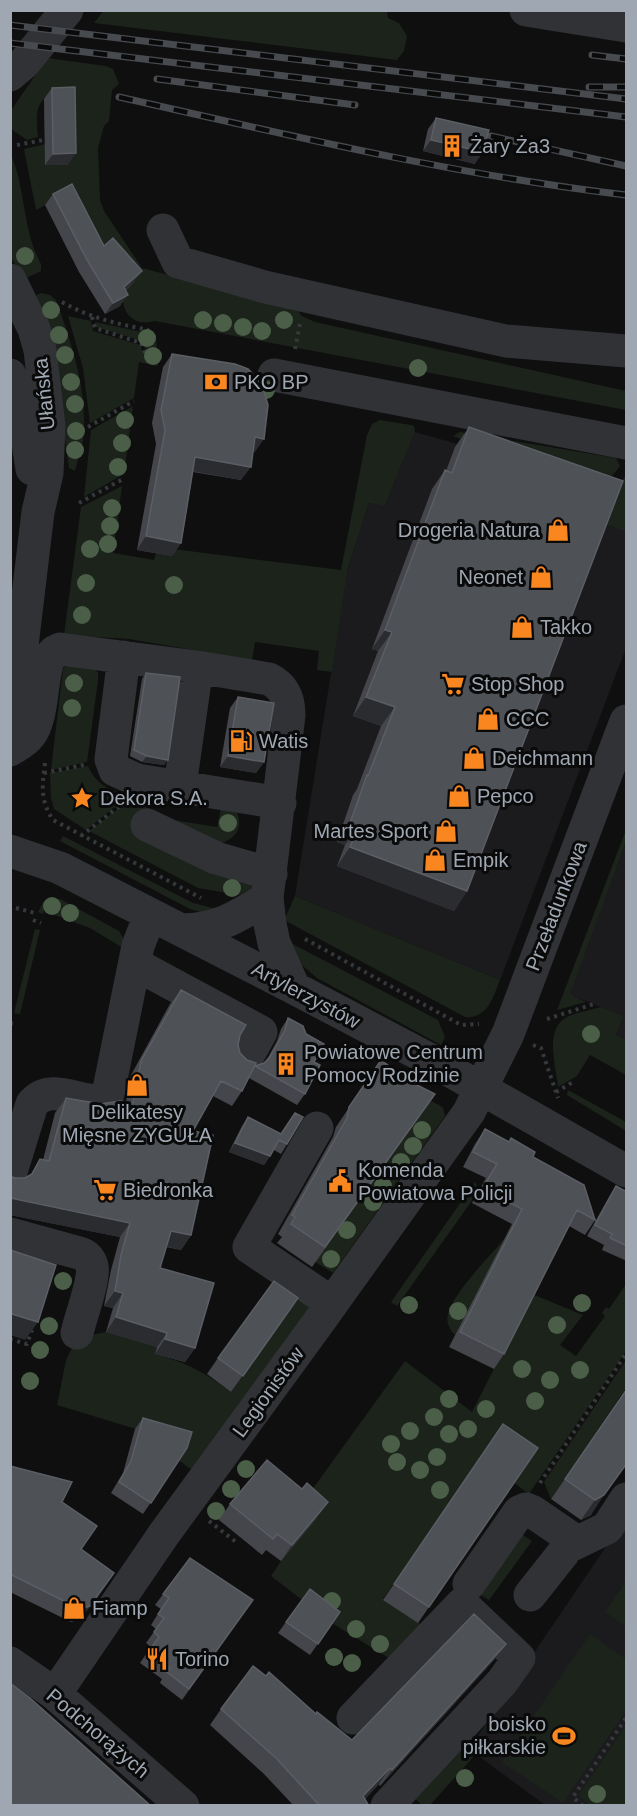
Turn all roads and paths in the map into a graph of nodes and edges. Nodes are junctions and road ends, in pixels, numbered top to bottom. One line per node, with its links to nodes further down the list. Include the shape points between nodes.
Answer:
1 (67, 10): 4 (street)
2 (526, 10): 3 (street)
3 (627, 26)
4 (15, 76)
5 (43, 141): 6 (path)
6 (17, 145)
7 (163, 230): 13 (street, via 178,262 265,287 506,341)
8 (10, 280): 22 (street, Ułańska, via 34,329 43,373 49,426 47,473)
9 (62, 302): 11 (path)
10 (302, 316): 15 (path)
11 (92, 317): 12 (path); 14 (path, via 94,328 141,343)
12 (149, 330)
13 (627, 351)
14 (150, 364)
15 (284, 364): 19 (street)
16 (10, 375): 22 (street, Ułańska, via 23,411)
17 (134, 401): 18 (path)
18 (88, 427)
19 (627, 443)
20 (123, 479): 21 (path)
21 (79, 502)
22 (38, 512): 26 (street, Ułańska)
23 (124, 657): 24 (street); 26 (street, via 60,649 54,652 46,665 36,724 23,742); 27 (street)
24 (197, 667): 31 (street); 32 (street, via 269,679 284,690 289,715)
25 (627, 721): 55 (street, Przeładunkowa, via 508,1034)
26 (10, 748)
27 (111, 759): 28 (path); 29 (street, via 115,770)
28 (44, 773)
29 (137, 780): 31 (street); 34 (path, via 131,798)
30 (42, 786): 34 (path, via 45,806 53,819)
31 (180, 786): 32 (street)
32 (280, 803): 36 (street)
33 (147, 825): 36 (street)
34 (81, 836): 37 (path)
35 (10, 851): 40 (street, Artylerzystów, via 60,868)
36 (269, 886): 43 (street, via 229,922 200,930); 46 (street, via 274,943)
37 (208, 901)
38 (16, 908): 39 (path)
39 (35, 913)
40 (150, 915): 43 (street, Artylerzystów); 45 (street)
41 (33, 920): 42 (path)
42 (41, 923)
43 (182, 930): 46 (street, Artylerzystów)
44 (297, 934): 51 (path, via 461,1025)
45 (135, 964): 53 (street, via 261,1032); 60 (street, via 106,1098 93,1101 51,1093 38,1098 32,1104)
46 (294, 988): 55 (street, Artylerzystów)
47 (594, 1004): 48 (path)
48 (547, 1019)
49 (10, 1023): 50 (path)
50 (17, 1024)
51 (482, 1024)
52 (541, 1048): 56 (path)
53 (246, 1059)
54 (573, 1082): 56 (path)
55 (480, 1089): 59 (street, Artylerzystów); 62 (street, Legionistów, via 470,1112)
56 (556, 1092): 57 (path)
57 (558, 1098)
58 (317, 1128): 62 (street, via 249,1247)
59 (627, 1171)
60 (20, 1172)
61 (10, 1234): 64 (street, via 86,1255 92,1273)
62 (332, 1303): 75 (street, Legionistów, via 164,1534)
63 (33, 1323): 65 (path, via 27,1344)
64 (76, 1333)
65 (10, 1339)
66 (627, 1353): 67 (path)
67 (537, 1487)
68 (627, 1499): 71 (street, via 607,1528)
69 (207, 1518): 70 (path)
70 (236, 1542)
71 (577, 1542): 72 (street, via 526,1509 519,1512); 73 (street, via 568,1547)
72 (469, 1584)
73 (530, 1595)
74 (10, 1663): 75 (street, Podchorążych)
75 (55, 1694): 78 (street, Podchorążych)
76 (353, 1718): 79 (street, via 462,1604 519,1658 502,1682)
77 (627, 1718): 80 (path, via 573,1797)
78 (183, 1806)
79 (387, 1806)
80 (583, 1806)

